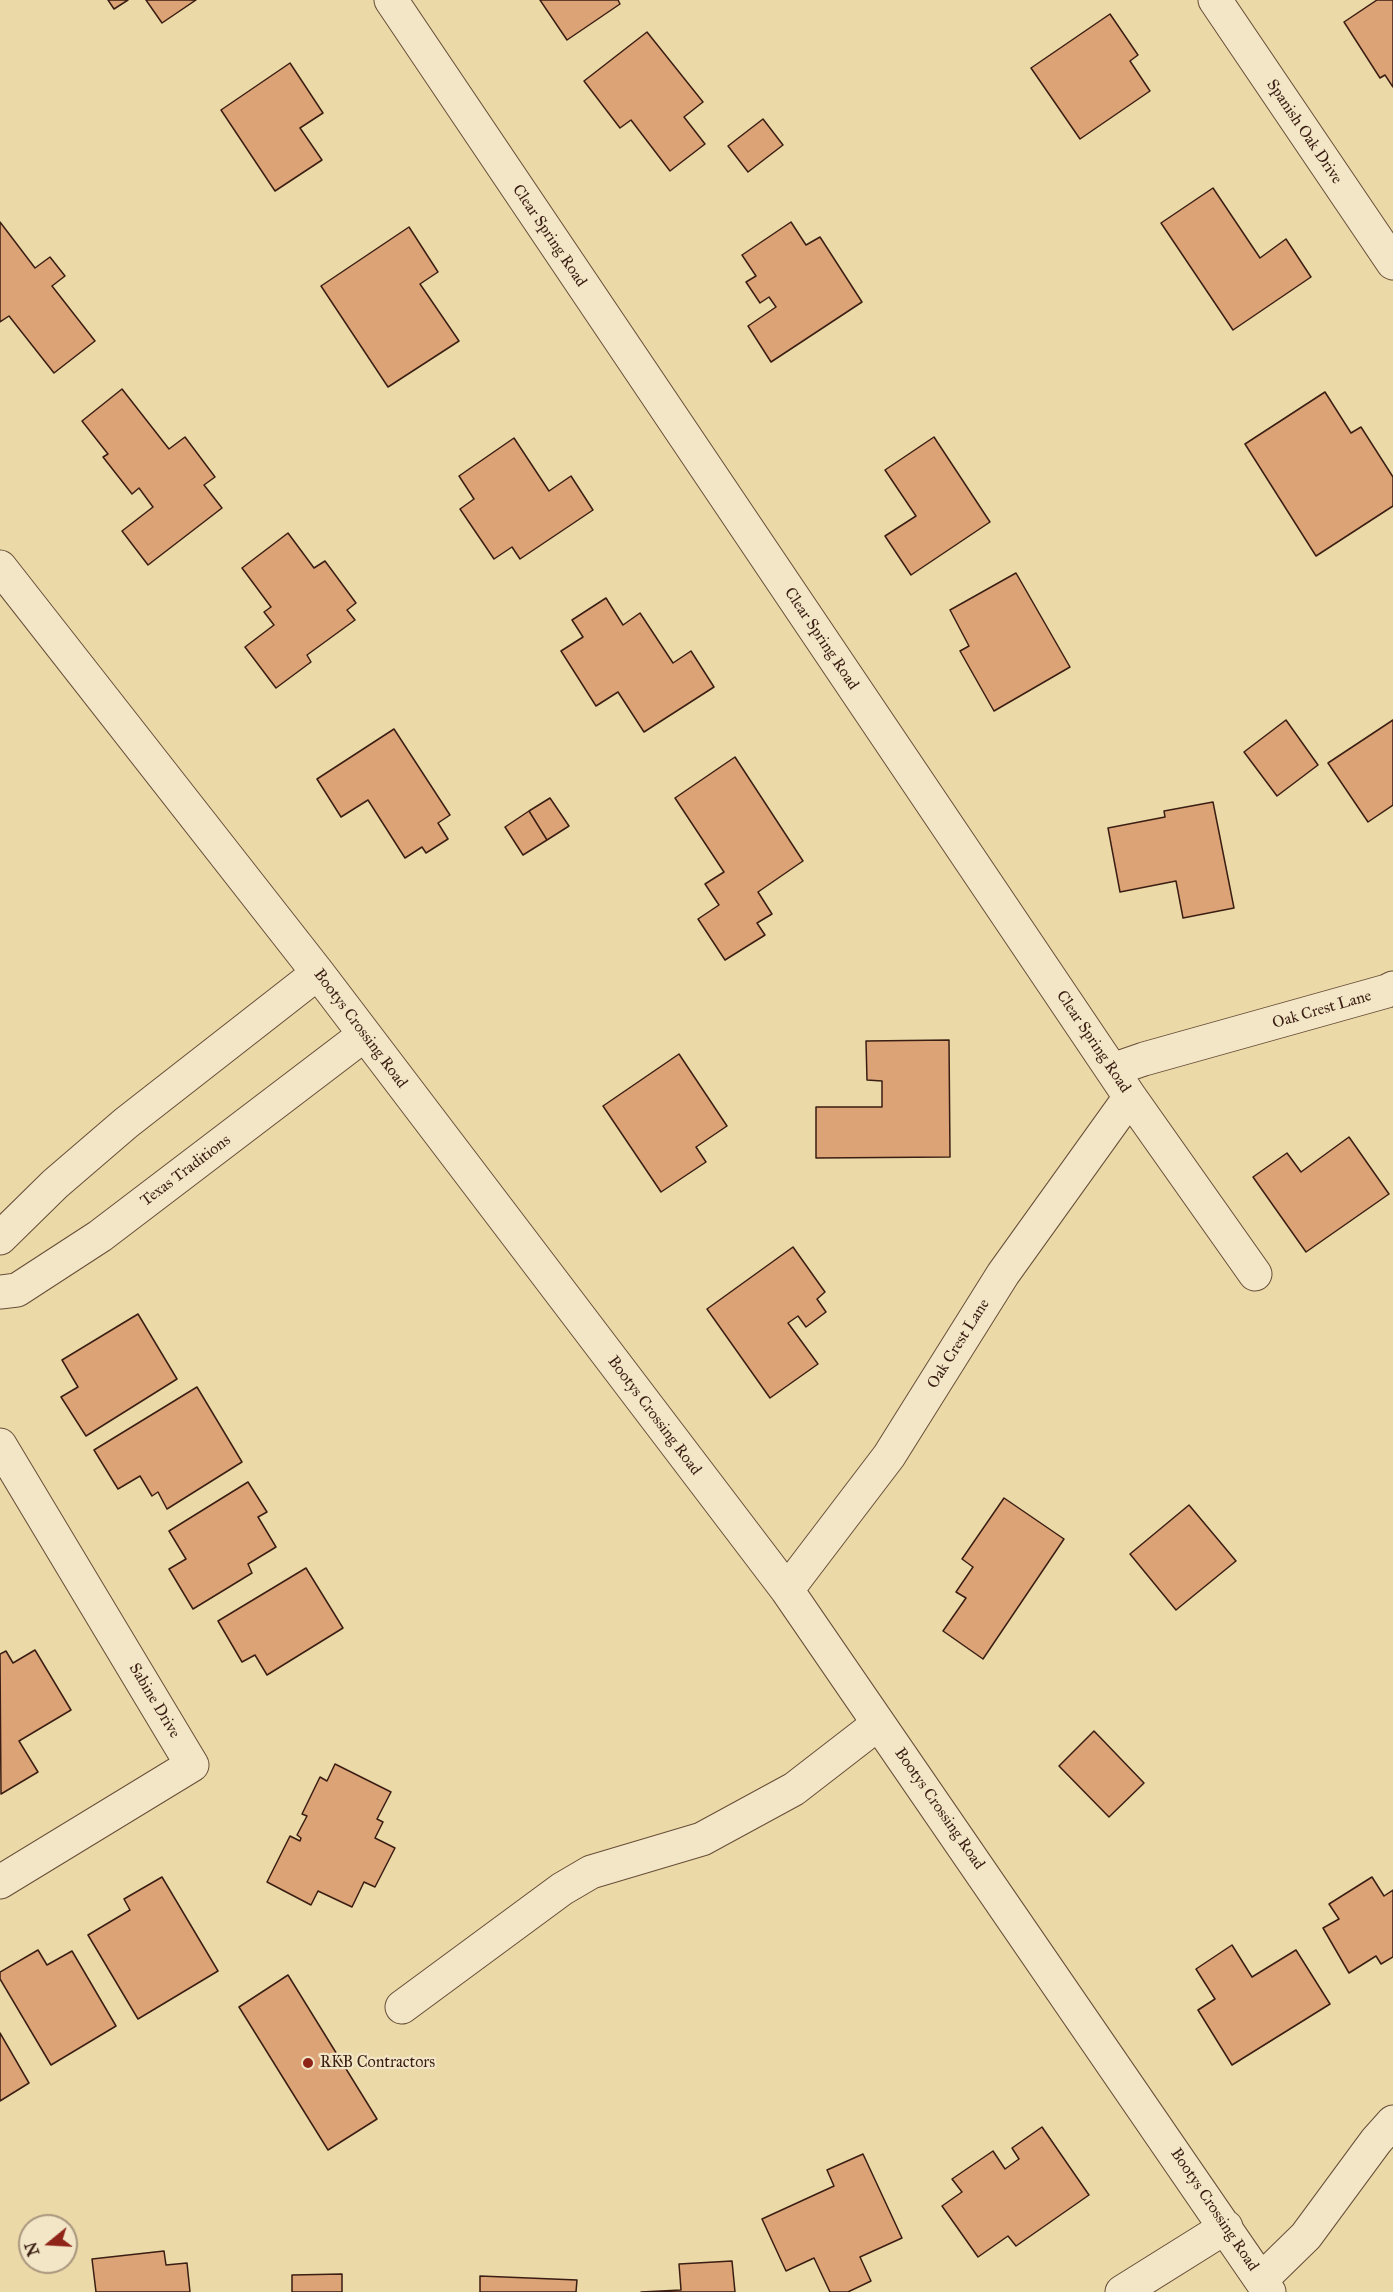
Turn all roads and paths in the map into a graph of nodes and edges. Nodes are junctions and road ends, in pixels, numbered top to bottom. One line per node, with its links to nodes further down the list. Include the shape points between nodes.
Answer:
1 (391, 0): 8 (street, Clear Spring Road)
2 (1215, 0): 3 (street, Spanish Oak Drive)
3 (1393, 263)
4 (0, 567): 5 (street, Bootys Crossing Road)
5 (318, 973): 7 (street, Bootys Crossing Road); 10 (street, via 126,1123)
6 (1393, 988): 8 (street, Oak Crest Lane)
7 (364, 1035): 12 (street, Texas Traditions, via 100,1236 17,1290); 14 (street, Bootys Crossing Road)
8 (1112, 1070): 9 (street, Clear Spring Road)
9 (1130, 1097): 11 (street, Clear Spring Road); 14 (street, Oak Crest Lane, via 1003,1274 889,1456)
10 (0, 1238)
11 (1256, 1274)
12 (0, 1292)
13 (0, 1445): 16 (street, Sabine Drive, via 192,1765)
14 (787, 1590): 15 (street, Bootys Crossing Road)
15 (878, 1724): 17 (street, via 794,1789 702,1839 591,1872 562,1889); 19 (street, Bootys Crossing Road)
16 (0, 1882)
17 (402, 2007)
18 (1393, 2122): 20 (street)
19 (1226, 2228): 20 (street, Bootys Crossing Road); 21 (street)
20 (1265, 2286)
21 (1122, 2292)

